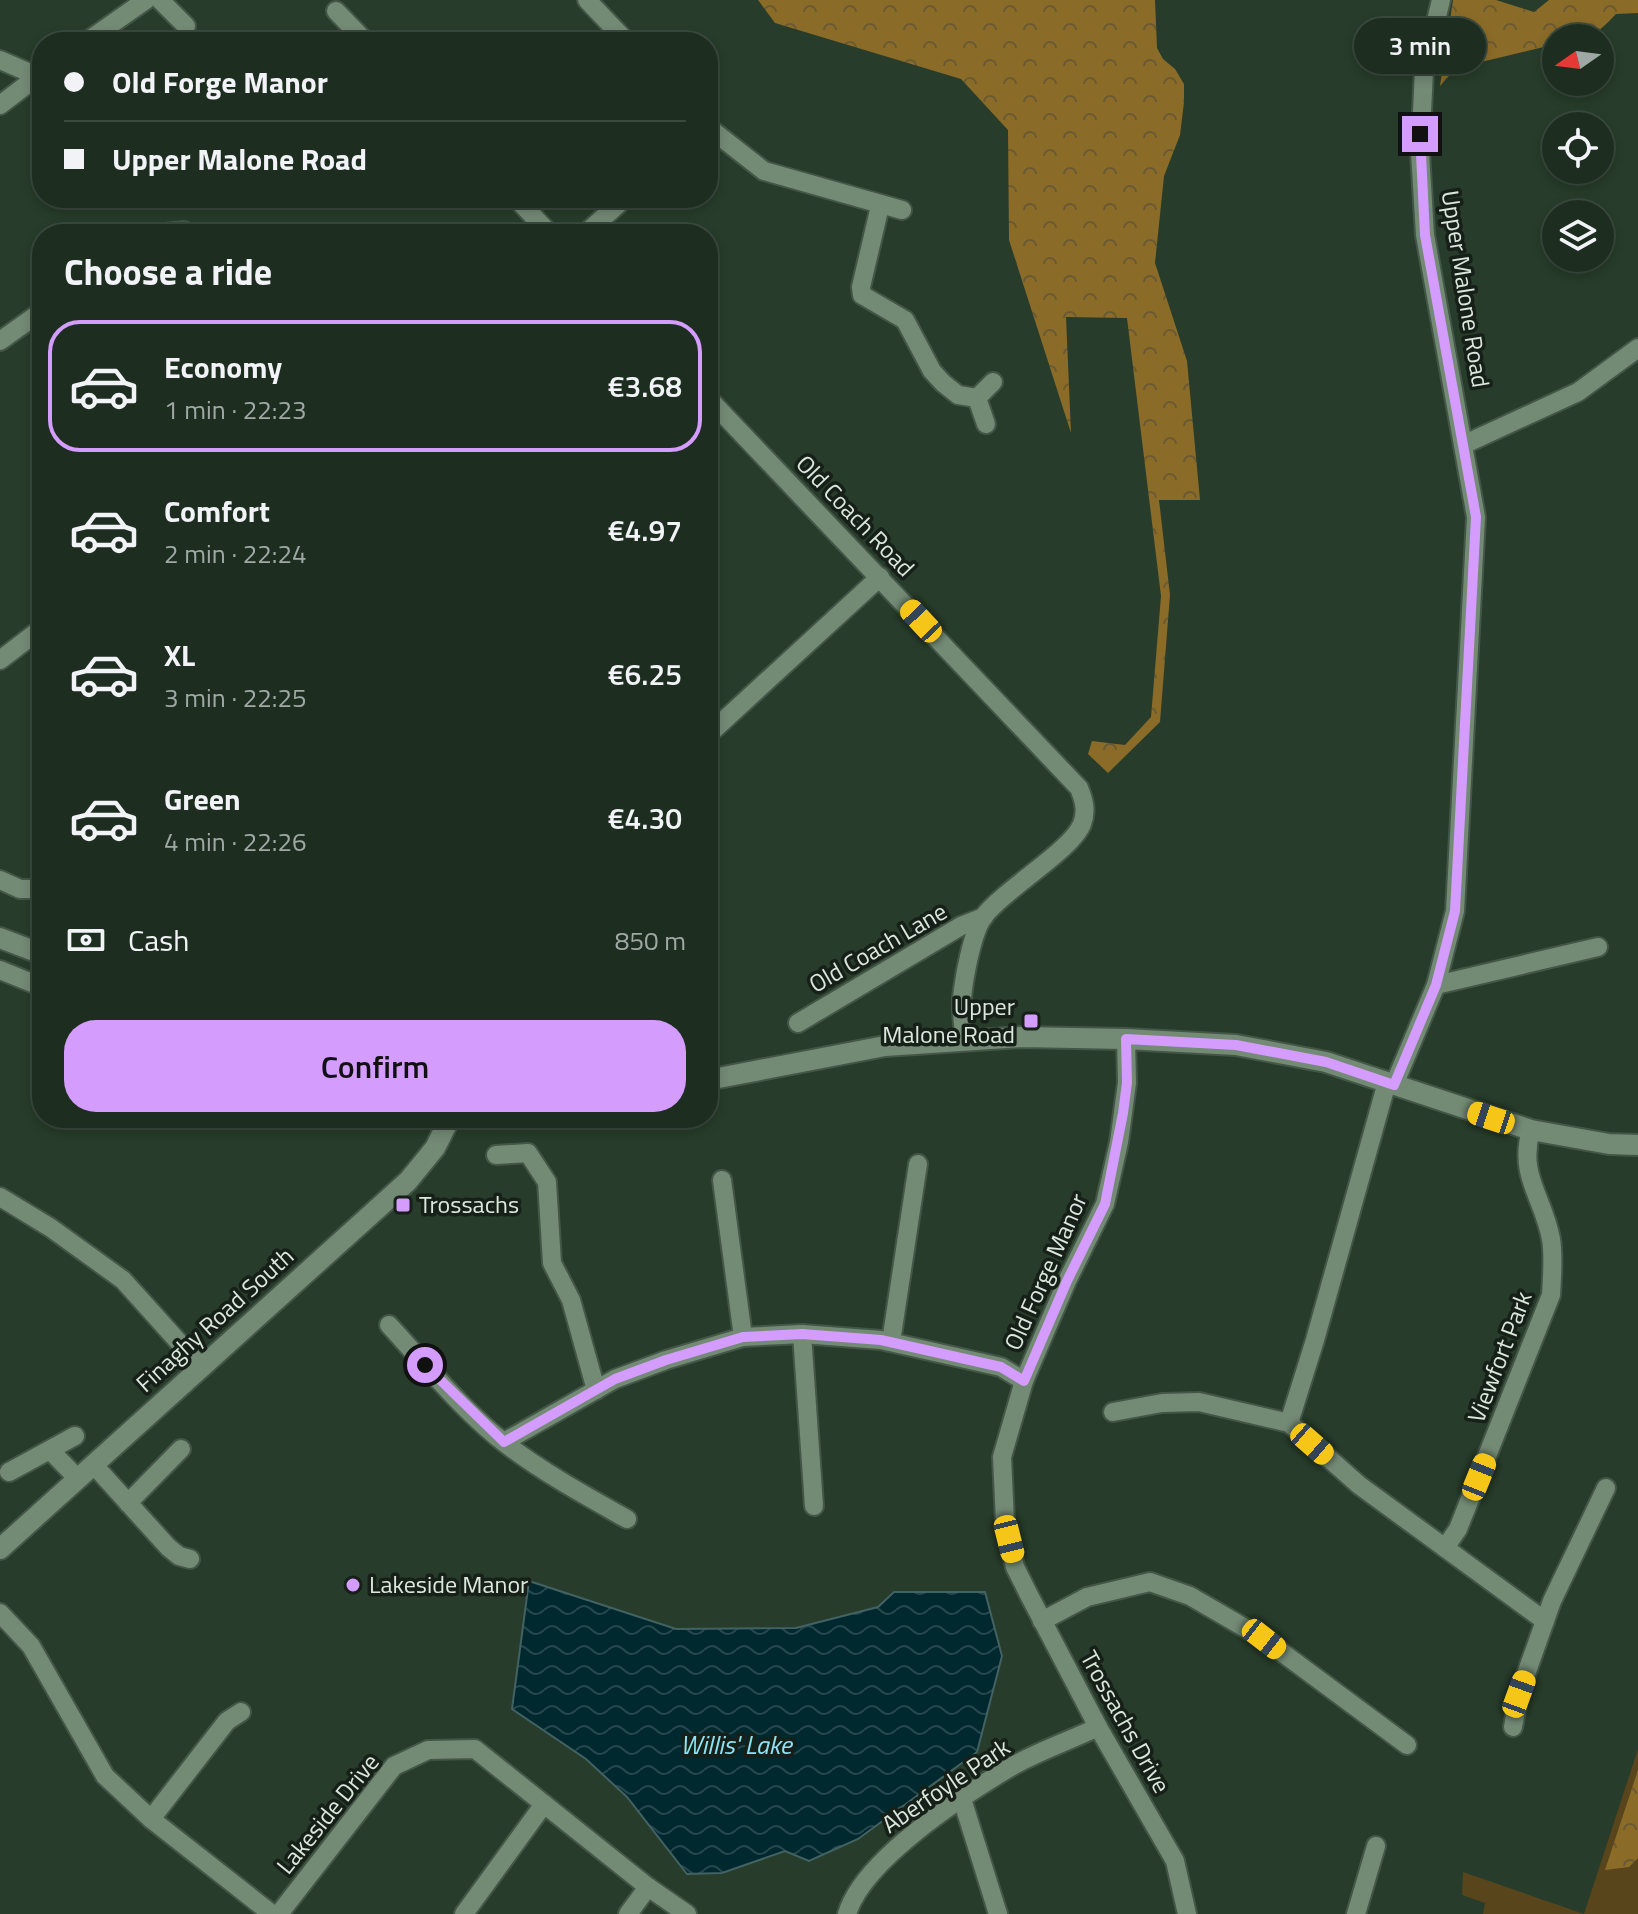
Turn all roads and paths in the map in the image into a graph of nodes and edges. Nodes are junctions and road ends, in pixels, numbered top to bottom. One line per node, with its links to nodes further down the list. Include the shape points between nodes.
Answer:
1 (146, 0): 7 (street)
2 (160, 0): 6 (street)
3 (587, 0): 9 (street)
4 (1441, 0): 28 (street, Upper Malone Road, via 1424,71 1420,152 1425,235)
5 (336, 11): 8 (street)
6 (186, 26)
7 (100, 32)
8 (356, 32)
9 (617, 32)
10 (0, 60): 11 (street)
11 (32, 72)
12 (32, 80): 13 (street)
13 (0, 105)
14 (718, 138): 15 (street, via 764,171)
15 (880, 206): 18 (street); 25 (street, via 862,295 905,320 943,383 958,395)
16 (525, 208): 19 (street)
17 (614, 208): 20 (street)
18 (902, 210)
19 (541, 224)
20 (596, 224)
21 (32, 318): 22 (street)
22 (0, 341)
23 (1638, 348): 28 (street, via 1578,392)
24 (993, 382): 25 (street)
25 (977, 398): 27 (street)
26 (718, 408): 29 (street, Old Coach Road)
27 (986, 424)
28 (1465, 444): 42 (street, Upper Malone Road, via 1476,517 1455,911)
29 (880, 577): 32 (street); 33 (street, Old Coach Road, via 1079,788)
30 (32, 636): 31 (street)
31 (0, 660)
32 (718, 726)
33 (1083, 814): 36 (street, Old Coach Lane, via 1082,825 1061,849)
34 (0, 880): 35 (street)
35 (32, 889)
36 (984, 917): 43 (street, Old Coach Lane); 45 (street, Old Coach Lane, via 962,1000)
37 (0, 938): 39 (main road)
38 (1598, 947): 42 (street)
39 (32, 950)
40 (0, 970): 41 (street)
41 (32, 983)
42 (1436, 985): 47 (street, Upper Malone Road)
43 (798, 1023)
44 (1126, 1039): 45 (main road); 47 (main road, via 1236,1045 1326,1062); 60 (street, Old Forge Manor, via 1127,1083 1105,1204)
45 (964, 1041): 46 (main road, via 885,1046)
46 (718, 1078)
47 (1391, 1083): 49 (main road); 63 (street)
48 (445, 1128): 59 (main road, Finaghy Road South, via 408,1181)
49 (1531, 1130): 50 (main road); 74 (street, Viewfort Park, via 1527,1171 1550,1238 1551,1295 1458,1529)
50 (1638, 1145)
51 (496, 1155): 61 (street, via 528,1153 547,1182 552,1263 571,1300)
52 (918, 1164): 58 (street)
53 (722, 1180): 57 (street)
54 (0, 1197): 59 (street, via 123,1280)
55 (389, 1325): 65 (street)
56 (802, 1334): 57 (street, Old Forge Manor); 58 (street, Old Forge Manor); 72 (street)
57 (743, 1337): 61 (street, Old Forge Manor, via 666,1360)
58 (891, 1342): 60 (street, Old Forge Manor, via 1001,1367)
59 (202, 1368): 68 (main road, Finaghy Road South)
60 (1024, 1381): 76 (street, Old Forge Manor, via 1002,1457 1005,1522)
61 (596, 1390): 65 (street, Old Forge Manor)
62 (1113, 1412): 63 (street, via 1199,1402)
63 (1289, 1423): 74 (street, via 1359,1485)
64 (75, 1436): 67 (street)
65 (504, 1442): 73 (street)
66 (181, 1449): 71 (street)
67 (50, 1450): 68 (street); 69 (street)
68 (86, 1471): 71 (street); 75 (main road, Finaghy Road South)
69 (9, 1472)
70 (1606, 1488): 80 (street)
71 (128, 1503): 77 (street, via 168,1547)
72 (814, 1506)
73 (627, 1519)
74 (1445, 1548): 80 (street)
75 (0, 1549)
76 (1013, 1556): 79 (street, Trossachs Drive)
77 (190, 1559)
78 (0, 1613): 87 (street, via 31,1646 105,1776)
79 (1042, 1621): 82 (street, Trossachs Drive); 84 (street, via 1087,1597 1150,1582 1190,1596 1264,1639)
80 (1545, 1621): 83 (street)
81 (241, 1712): 87 (street, via 227,1721)
82 (1098, 1727): 85 (street, Aberfoyle Park, via 1011,1767); 97 (street, Trossachs Drive, via 1175,1861)
83 (1513, 1727)
84 (1407, 1745)
85 (962, 1799): 95 (street, Aberfoyle Park, via 869,1874); 96 (street)
86 (544, 1804): 89 (street, Lakeside Drive); 91 (street, Lakeside Drive, via 475,1749 428,1750 394,1766); 92 (street)
87 (151, 1819): 90 (street)
88 (1376, 1846): 98 (street)
89 (648, 1887): 93 (street); 94 (street, Lakeside Drive)
90 (272, 1914)
91 (279, 1914)
92 (464, 1914)
93 (628, 1914)
94 (687, 1914)
95 (847, 1914)
96 (998, 1914)
97 (1187, 1914)
98 (1356, 1914)

